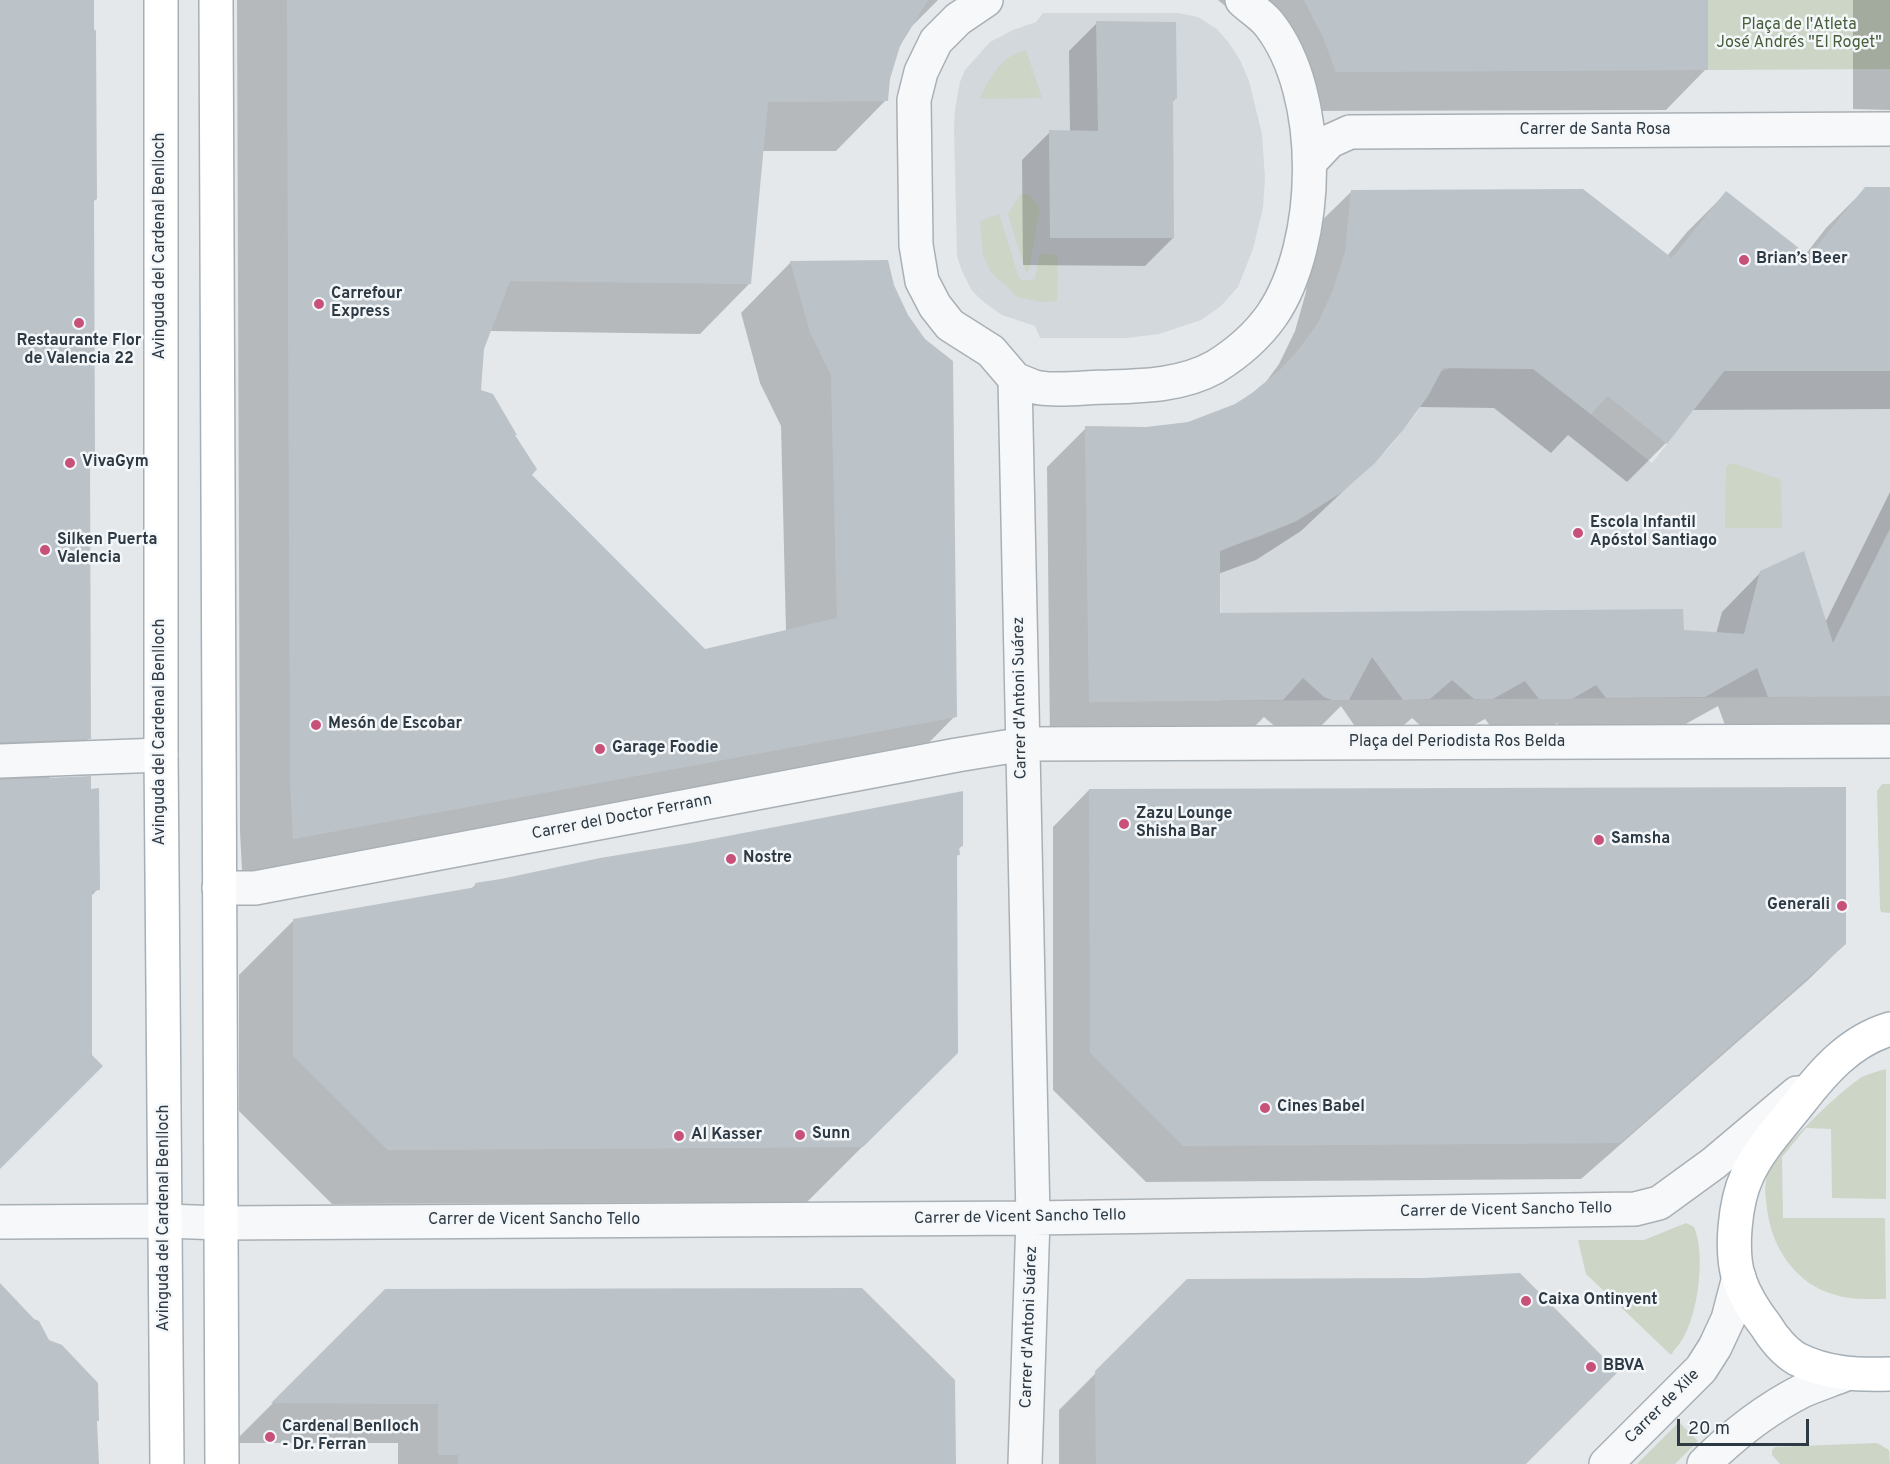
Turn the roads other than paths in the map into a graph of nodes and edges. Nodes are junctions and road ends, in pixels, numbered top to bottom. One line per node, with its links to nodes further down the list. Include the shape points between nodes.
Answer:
1 (161, 0): 10 (main road, Avinguda del Cardenal Benlloch)
2 (216, 0): 12 (main road)
3 (986, 0): 7 (street, via 958,19 936,41 921,72 914,100 916,245 922,281 935,306 950,325 991,351)
4 (1242, 0): 6 (street, via 1268,23 1288,54 1302,95)
5 (1890, 129): 6 (street, Carrer de Santa Rosa, via 1350,132 1330,141)
6 (1311, 161): 7 (street, via 1300,245 1288,285 1272,315 1246,344 1214,367 1184,380 1143,386 1040,388)
7 (1015, 379): 9 (street, Carrer d'Antoni Suárez)
8 (1890, 741): 9 (street, Plaça del Periodista Ros Belda)
9 (1024, 744): 12 (street, Carrer del Doctor Ferrann, via 255,888); 15 (street, Carrer d'Antoni Suárez)
10 (161, 755): 11 (street); 16 (main road, Avinguda del Cardenal Benlloch)
11 (0, 761)
12 (219, 888): 18 (main road)
13 (1890, 1029): 14 (main road, via 1860,1041)
14 (1826, 1069): 15 (street, Carrer de Vicent Sancho Tello, via 1682,1187 1659,1203 1635,1209); 19 (main road, via 1747,1176 1736,1210)
15 (1033, 1218): 18 (street, Carrer de Vicent Sancho Tello); 24 (street, Carrer d'Antoni Suárez)
16 (166, 1221): 17 (street, Carrer de Vicent Sancho Tello); 18 (street, Carrer de Vicent Sancho Tello); 22 (main road, Avinguda del Cardenal Benlloch)
17 (0, 1222)
18 (221, 1223): 23 (main road)
19 (1739, 1277): 20 (main road, via 1753,1308 1794,1358); 25 (street, Carrer de Xile, via 1728,1319 1701,1369)
20 (1846, 1374): 21 (main road); 26 (street, via 1763,1413)
21 (1890, 1374)
22 (166, 1464)
23 (222, 1464)
24 (1025, 1464)
25 (1606, 1464)
26 (1704, 1464)

